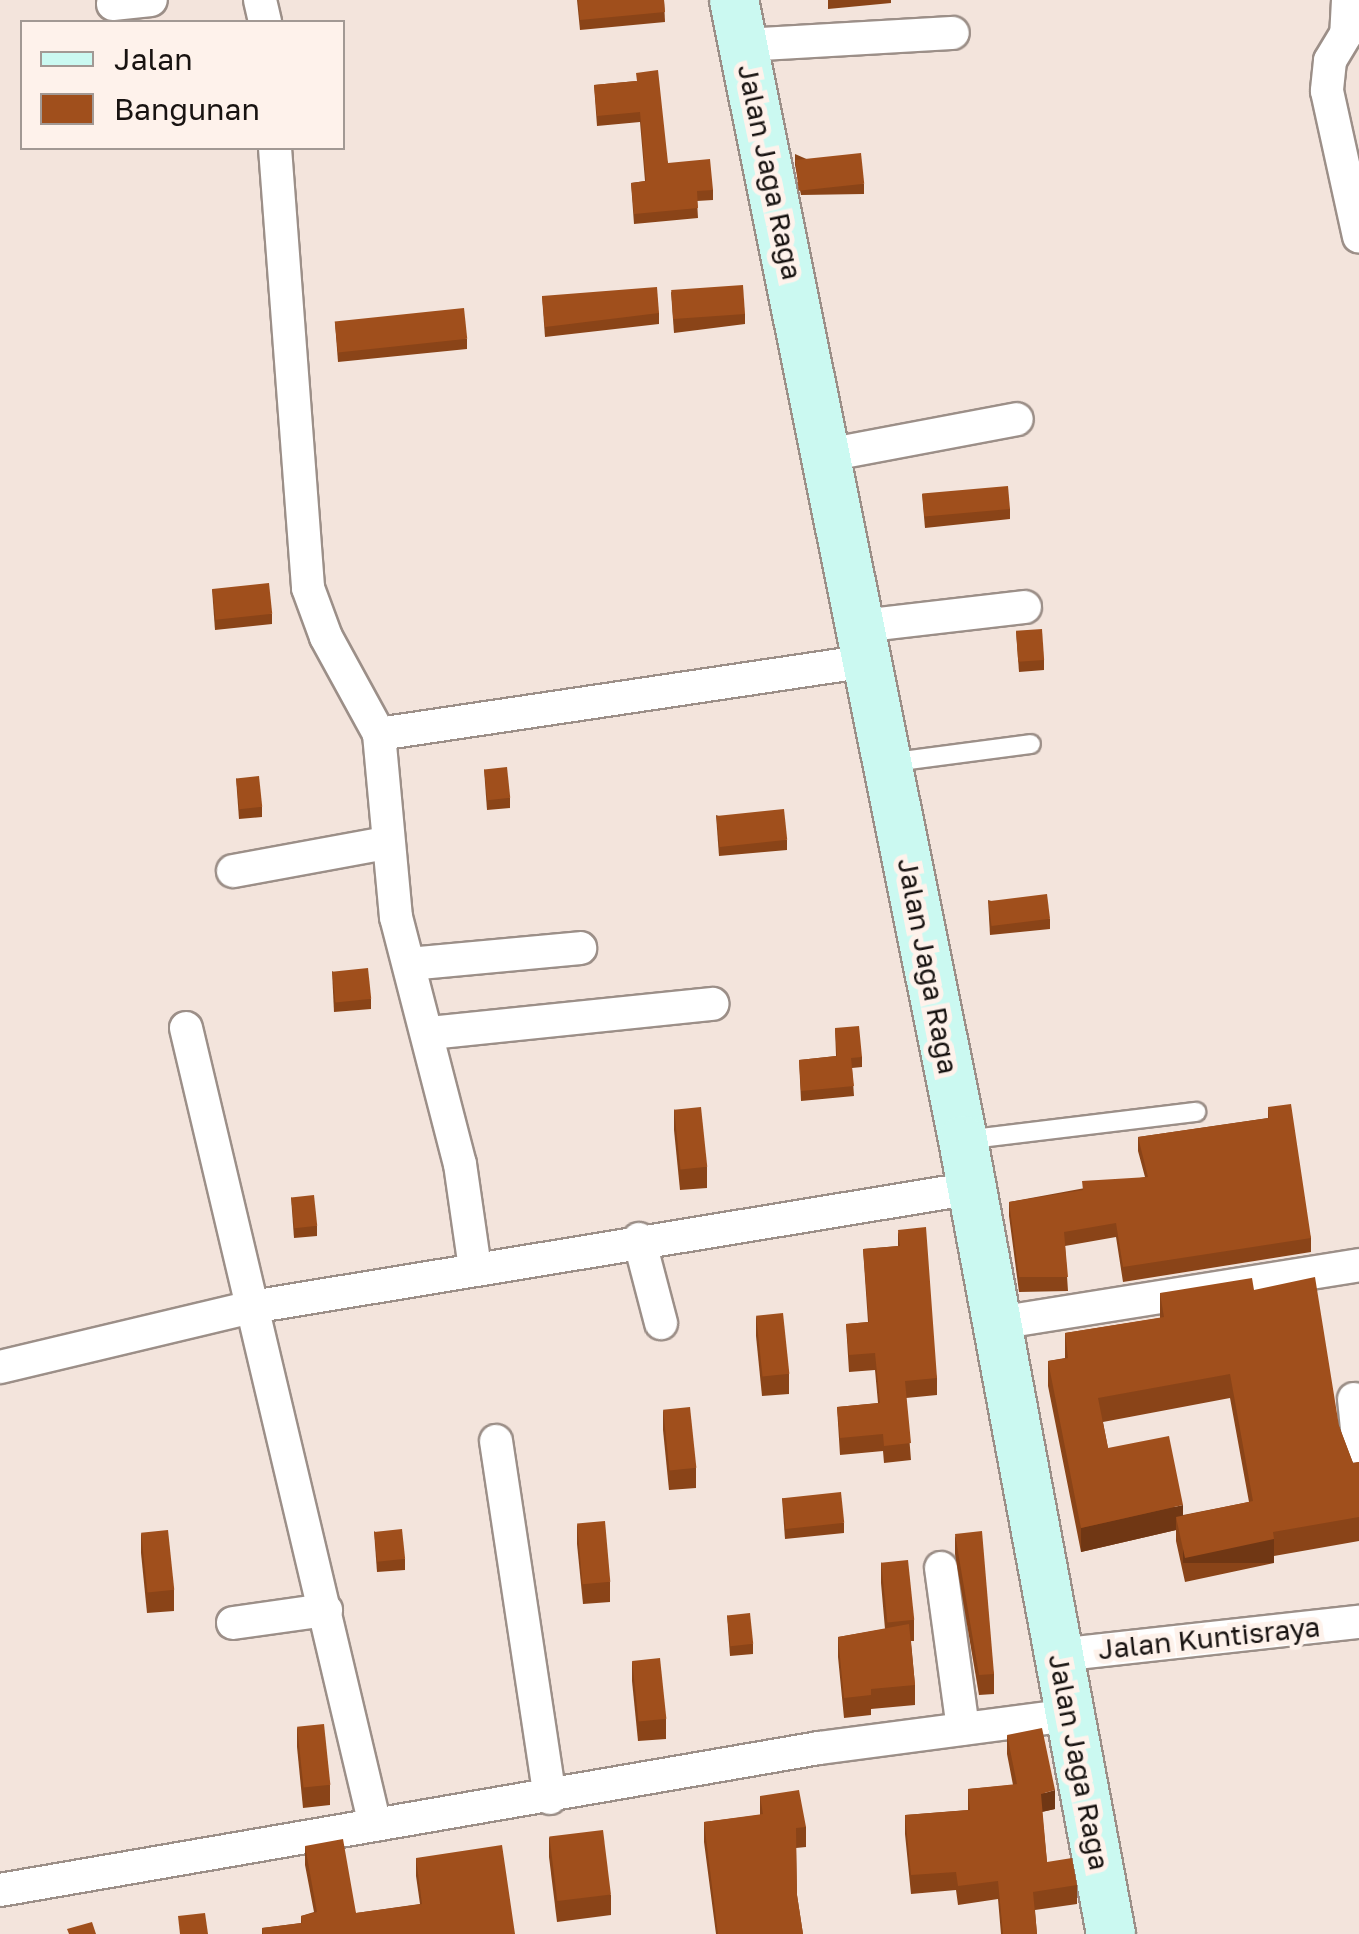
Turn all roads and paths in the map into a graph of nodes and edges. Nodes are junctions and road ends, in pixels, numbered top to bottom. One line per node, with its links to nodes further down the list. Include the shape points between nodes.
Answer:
1 (151, 0): 3 (street)
2 (1348, 0): 7 (street, via 1348,23 1330,61 1327,91)
3 (113, 4)
4 (739, 23): 5 (street); 9 (street, Jalan Jaga Raga)
5 (952, 33)
6 (274, 150): 12 (street, via 305,574 326,638)
7 (1359, 237)
8 (1016, 419): 9 (street)
9 (827, 456): 11 (street, Jalan Jaga Raga)
10 (1025, 607): 11 (street)
11 (864, 644): 12 (street); 14 (street, Jalan Jaga Raga)
12 (379, 734): 15 (street)
13 (1031, 744): 14 (lane)
14 (886, 764): 23 (street, Jalan Jaga Raga)
15 (386, 843): 16 (street); 18 (street)
16 (232, 871)
17 (580, 948): 18 (street)
18 (409, 964): 21 (street)
19 (713, 1004): 21 (street)
20 (186, 1028): 28 (street)
21 (430, 1033): 27 (street)
22 (1196, 1112): 23 (lane)
23 (963, 1140): 24 (street, Jalan Jaga Raga)
24 (972, 1188): 25 (street); 29 (street, Jalan Jaga Raga)
25 (639, 1239): 27 (street); 30 (street)
26 (1359, 1265): 29 (street)
27 (475, 1268): 28 (street)
28 (252, 1307): 31 (street); 36 (street)
29 (998, 1323): 39 (street, Jalan Jaga Raga)
30 (661, 1324)
31 (0, 1367)
32 (1354, 1399): 34 (street)
33 (496, 1440): 42 (street)
34 (1359, 1448)
35 (941, 1568): 41 (street)
36 (326, 1610): 38 (street); 43 (street)
37 (1359, 1622): 39 (street, Jalan Kuntisraya)
38 (234, 1623)
39 (1058, 1655): 40 (street, Jalan Jaga Raga)
40 (1071, 1715): 41 (street); 45 (street, Jalan Jaga Raga)
41 (963, 1729): 42 (street)
42 (550, 1798): 43 (street)
43 (375, 1825): 44 (street)
44 (0, 1890)
45 (1111, 1934)

